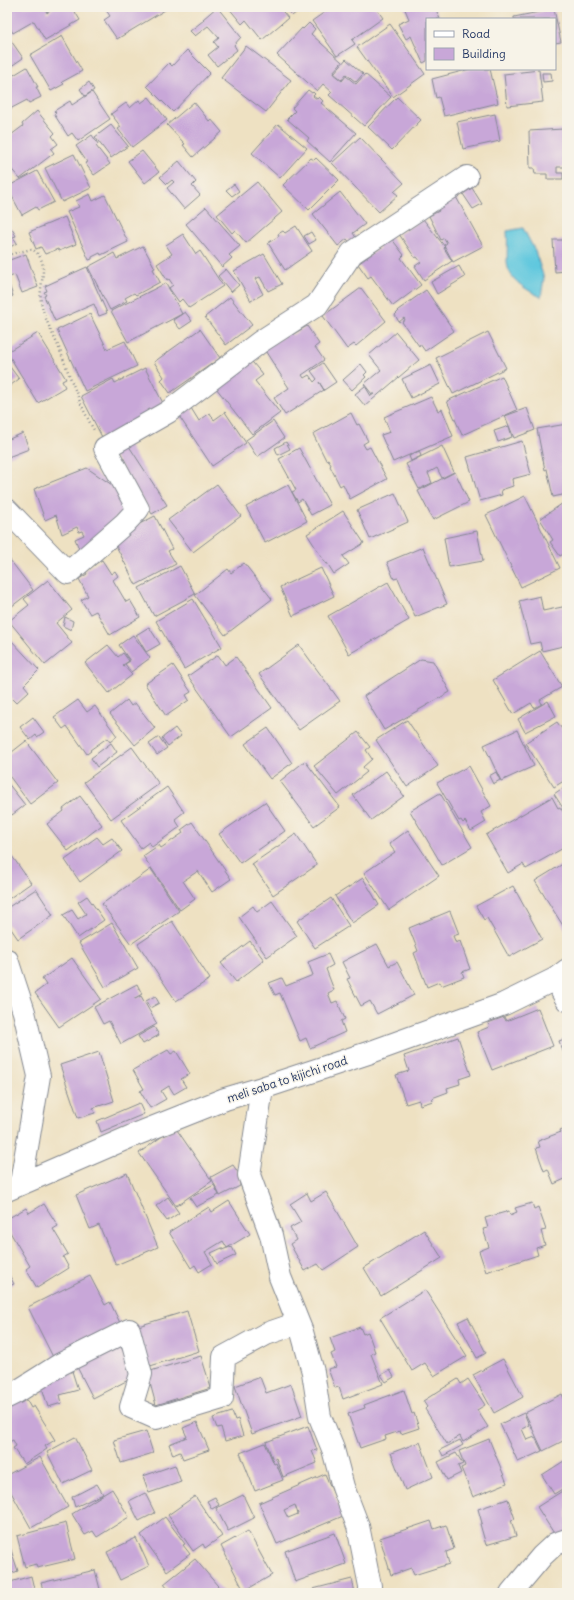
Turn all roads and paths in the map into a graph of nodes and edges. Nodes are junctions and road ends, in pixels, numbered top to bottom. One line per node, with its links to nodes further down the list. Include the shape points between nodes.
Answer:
1 (467, 177): 3 (street, via 352,252 317,305 254,346 168,412)
2 (7, 255): 3 (path, via 32,249 38,253 44,270 42,302 46,317 83,410)
3 (105, 448): 4 (street, via 138,509 68,572)
4 (7, 510)
5 (7, 960): 9 (street, via 24,1012 39,1076)
6 (561, 974): 7 (street); 8 (street, meli saba to kijichi road, via 504,1004)
7 (567, 1000)
8 (262, 1088): 9 (street, meli saba to kijichi road, via 206,1106); 10 (street, via 249,1176 271,1235 280,1276)
9 (14, 1187)
10 (298, 1323): 11 (street, via 266,1334 224,1357 222,1398 156,1418 131,1407 141,1374 129,1330 61,1364); 13 (street, via 313,1372 320,1417 358,1526)
11 (7, 1397)
12 (567, 1540): 14 (street, via 555,1544 542,1556)
13 (370, 1593)
14 (511, 1593)

